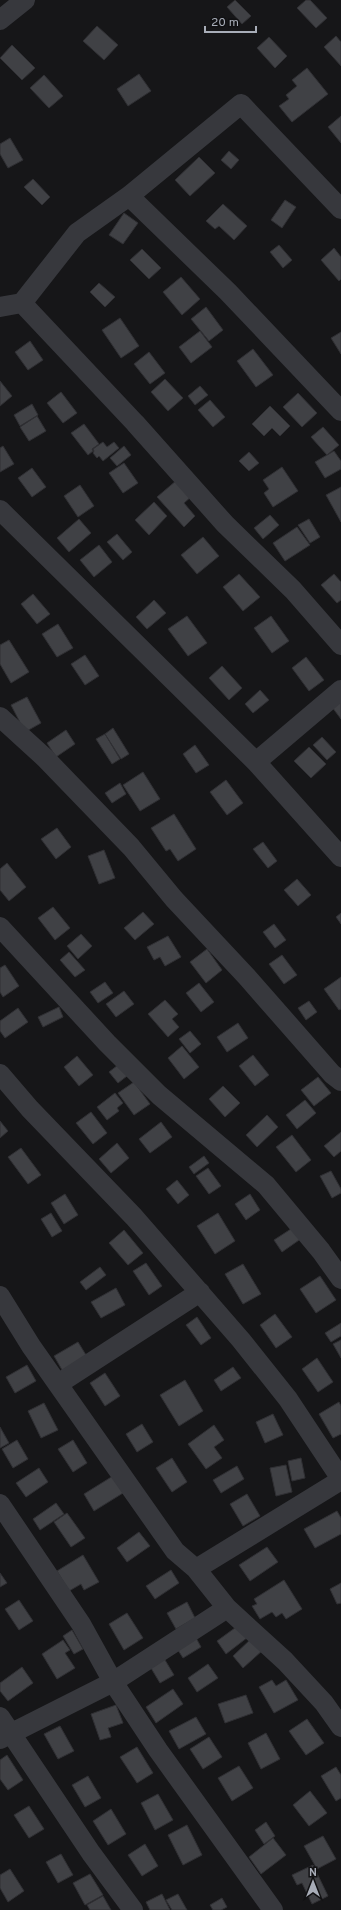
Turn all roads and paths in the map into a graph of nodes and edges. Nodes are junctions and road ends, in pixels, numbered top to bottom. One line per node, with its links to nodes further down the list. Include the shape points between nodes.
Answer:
1 (25, 0): 2 (street)
2 (0, 20)
3 (129, 196): 4 (street, via 240,104); 5 (street, via 77,233); 7 (street, via 228,292)
4 (341, 209)
5 (22, 303): 6 (street); 9 (street, via 135,423 225,524 293,590)
6 (0, 307)
7 (341, 411)
8 (0, 510): 12 (street)
9 (341, 645)
10 (341, 690): 12 (street)
11 (0, 717): 16 (street, via 45,758 131,847 174,899)
12 (256, 762): 13 (street)
13 (341, 857)
14 (0, 926): 17 (street, via 107,1043 159,1095 266,1185)
15 (0, 1074): 18 (street, via 30,1109 134,1217)
16 (341, 1081)
17 (341, 1279)
18 (200, 1292): 20 (street); 21 (street, via 288,1399)
19 (0, 1296): 20 (street)
20 (58, 1384): 23 (street, via 175,1551)
21 (341, 1480): 23 (street)
22 (0, 1504): 25 (street, via 81,1624)
23 (196, 1569): 24 (street)
24 (227, 1608): 25 (street); 26 (street, via 285,1661 324,1703)
25 (113, 1682): 27 (street); 29 (street, via 158,1750)
26 (341, 1727)
27 (4, 1729): 28 (street)
28 (133, 1910)
29 (273, 1910)

